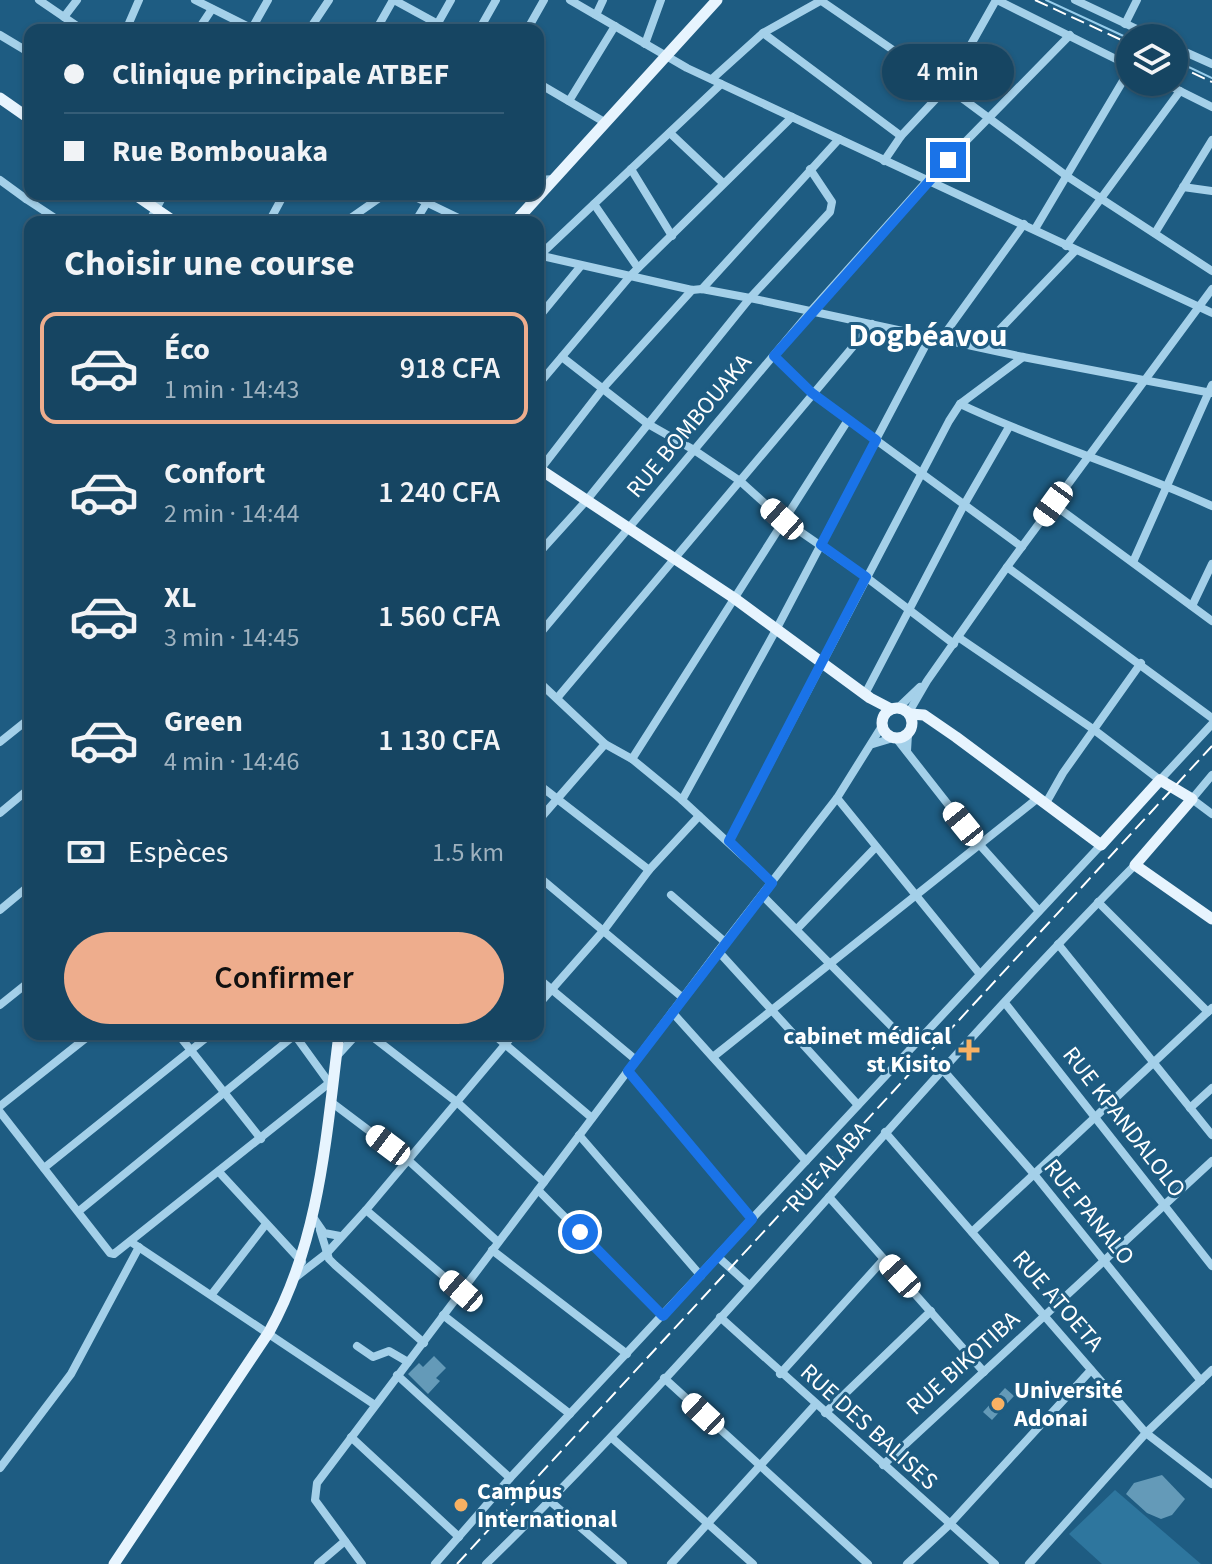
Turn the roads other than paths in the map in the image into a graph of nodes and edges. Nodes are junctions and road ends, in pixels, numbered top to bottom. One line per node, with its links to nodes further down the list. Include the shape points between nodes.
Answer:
1 (39, 0): 21 (street)
2 (77, 0): 21 (street)
3 (139, 0): 24 (street)
4 (195, 0): 19 (street)
5 (268, 0): 27 (street)
6 (329, 0): 28 (street)
7 (393, 0): 22 (street); 29 (street)
8 (451, 0): 22 (street)
9 (496, 0): 30 (street)
10 (544, 0): 31 (street)
11 (570, 0): 20 (street)
12 (603, 0): 20 (street)
13 (661, 0): 37 (street)
14 (717, 0): 40 (main road)
15 (821, 0): 34 (street); 46 (street)
16 (997, 0): 36 (street); 46 (street)
17 (1075, 0): 32 (street)
18 (1137, 0): 32 (street)
19 (212, 9): 25 (street); 26 (street)
20 (596, 15): 33 (street)
21 (64, 17): 23 (street)
22 (438, 23)
23 (74, 24)
24 (129, 24)
25 (202, 24)
26 (241, 24)
27 (256, 24)
28 (313, 24)
29 (379, 24)
30 (482, 24)
31 (530, 24)
32 (1125, 24)
33 (615, 26): 37 (street); 51 (street)
34 (763, 33): 43 (street); 58 (street)
35 (0, 35): 38 (street)
36 (1070, 35): 41 (street); 55 (street, RUE BOMBOUAKA)
37 (645, 44): 40 (street)
38 (24, 49)
39 (1188, 53): 42 (street)
40 (666, 56): 43 (street); 56 (main road)
41 (1116, 60)
42 (1212, 64)
43 (712, 79): 44 (street)
44 (721, 84): 54 (street); 57 (street)
45 (544, 86): 51 (street)
46 (947, 87): 55 (street); 58 (street)
47 (1116, 93): 64 (street)
48 (1188, 95): 52 (street)
49 (1176, 96): 74 (street)
50 (0, 98): 53 (main road)
51 (569, 101): 56 (street)
52 (1212, 107)
53 (24, 115)
54 (792, 117): 59 (street); 69 (street)
55 (989, 117): 64 (street); 68 (street, RUE BOMBOUAKA)
56 (606, 123): 65 (main road)
57 (670, 133): 62 (street); 69 (street)
58 (901, 136): 61 (street)
59 (839, 139): 61 (street); 63 (street)
60 (1212, 140): 70 (street)
61 (884, 161): 68 (street)
62 (631, 169): 81 (street); 92 (street)
63 (810, 169): 99 (street); 101 (street, via 833,208)
64 (1068, 177): 74 (street); 90 (street)
65 (554, 179): 67 (street); 71 (main road)
66 (0, 180): 73 (street)
67 (544, 180)
68 (927, 181): 89 (street); 104 (street, RUE BOMBOUAKA)
69 (723, 183): 92 (street)
70 (1183, 187): 72 (street); 91 (street)
71 (544, 190)
72 (1212, 191)
73 (24, 194)
74 (1103, 198): 91 (street); 93 (street)
75 (33, 200): 83 (street)
76 (142, 200): 82 (main road)
77 (161, 200): 82 (street)
78 (377, 200): 86 (street)
79 (432, 200): 87 (street)
80 (535, 200): 88 (main road)
81 (594, 204): 94 (street); 97 (street)
82 (156, 210): 84 (street); 85 (main road)
83 (53, 216)
84 (152, 216)
85 (166, 216)
86 (356, 216)
87 (458, 216)
88 (520, 216)
89 (1024, 224): 90 (street); 108 (street)
90 (1035, 229): 93 (street)
91 (1155, 233): 98 (street)
92 (672, 236): 97 (street)
93 (1071, 248): 102 (street); 109 (street)
94 (544, 250)
95 (544, 256): 96 (street)
96 (580, 267): 97 (street); 103 (street)
97 (634, 271): 99 (street); 111 (street)
98 (1212, 271)
99 (697, 289): 101 (street); 115 (street)
100 (1212, 289): 102 (street)
101 (750, 298): 104 (street); 120 (street)
102 (1199, 307): 105 (street); 114 (street)
103 (544, 311)
104 (810, 312): 106 (street); 110 (street, RUE BOMBOUAKA)
105 (1212, 313)
106 (872, 324): 107 (street); 117 (street)
107 (930, 337): 108 (street); 122 (street)
108 (941, 339): 109 (street)
109 (983, 347): 112 (street)
110 (774, 356): 117 (street); 123 (street, RUE BOMBOUAKA)
111 (562, 357): 113 (street); 115 (street)
112 (1023, 357): 114 (street); 118 (street)
113 (544, 378)
114 (1147, 379): 116 (street); 124 (street)
115 (604, 387): 120 (street); 125 (street)
116 (1211, 390): 129 (street)
117 (812, 393): 119 (street); 128 (street)
118 (960, 404): 121 (street); 127 (street)
119 (848, 420): 122 (street); 134 (street)
120 (648, 424): 123 (street); 130 (street)
121 (1009, 427): 124 (street); 132 (street)
122 (876, 440): 127 (street); 136 (street)
123 (694, 450): 128 (street); 135 (street, RUE BOMBOUAKA)
124 (1091, 456): 129 (street); 131 (street)
125 (544, 463)
126 (544, 472): 130 (main road)
127 (922, 474): 132 (street); 143 (street)
128 (740, 481): 134 (street); 139 (street)
129 (1168, 486): 133 (street); 140 (street)
130 (586, 501): 135 (main road); 137 (street)
131 (1053, 504): 138 (street); 140 (street)
132 (964, 505): 138 (street); 146 (street)
133 (1212, 506)
134 (782, 519): 136 (street); 144 (street)
135 (628, 528): 139 (main road); 149 (street, RUE BOMBOUAKA)
136 (821, 545): 143 (street); 148 (street)
137 (544, 547)
138 (1022, 547): 142 (street)
139 (674, 560): 144 (main road); 155 (street)
140 (1133, 562): 145 (street)
141 (1212, 564): 145 (street)
142 (1007, 567): 150 (street); 152 (street)
143 (866, 577): 146 (street); 151 (street)
144 (734, 598): 148 (main road); 166 (street)
145 (1192, 606): 147 (street)
146 (909, 610): 150 (street); 154 (street)
147 (1212, 621)
148 (777, 628): 151 (main road); 174 (street)
149 (544, 629)
150 (956, 641): 156 (street); 161 (street)
151 (823, 661): 154 (main road); 180 (street)
152 (1141, 663): 157 (street); 161 (street)
153 (544, 686): 155 (street)
154 (868, 696): 156 (main road); 159 (main road)
155 (558, 697): 164 (street)
156 (902, 711): 159 (main road); 160 (main road); 162 (main road, via 913,723)
157 (1212, 721): 168 (street)
158 (24, 723): 163 (street)
159 (882, 723): 162 (main road); 165 (street)
160 (937, 724): 162 (main road); 175 (main road)
161 (1093, 729): 168 (street); 175 (street)
162 (902, 735): 165 (street); 181 (street, via 908,756)
163 (0, 742)
164 (605, 744): 166 (street); 173 (street)
165 (873, 744): 171 (street)
166 (632, 759): 174 (street)
167 (1212, 775): 172 (street)
168 (1160, 780): 172 (main road); 182 (main road)
169 (544, 789): 173 (street)
170 (24, 793): 176 (street)
171 (837, 798): 183 (street); 187 (street)
172 (1192, 799): 178 (street); 184 (main road)
173 (556, 800): 177 (street); 185 (street)
174 (682, 800): 179 (street)
175 (1042, 800): 181 (street); 182 (main road)
176 (0, 813)
177 (544, 814)
178 (1212, 814)
179 (699, 816): 180 (street); 185 (street)
180 (729, 841): 187 (street)
181 (979, 844): 191 (street); 194 (street)
182 (1101, 845): 194 (street)
183 (875, 848): 191 (street); 196 (street)
184 (1135, 865): 192 (street, RUE ALABA); 195 (main road)
185 (649, 870): 197 (street)
186 (544, 881): 197 (street)
187 (772, 883): 190 (street)
188 (24, 890): 193 (street)
189 (671, 895): 198 (street)
190 (762, 895): 196 (street); 198 (street)
191 (914, 896): 201 (street); 202 (street)
192 (1098, 902): 199 (street, RUE ALABA); 210 (street)
193 (0, 910)
194 (1039, 911): 202 (street)
195 (1212, 919)
196 (797, 929): 201 (street)
197 (604, 930): 205 (street); 207 (street)
198 (725, 942): 200 (street)
199 (1058, 944): 208 (street, RUE ALABA); 229 (street)
200 (718, 951): 207 (street); 211 (street)
201 (829, 964): 211 (street); 224 (street)
202 (979, 973): 224 (street)
203 (544, 983): 205 (street)
204 (24, 986): 209 (street)
205 (551, 989): 206 (street); 228 (street)
206 (544, 998)
207 (683, 998): 212 (street)
208 (1005, 1003): 230 (street, RUE ALABA); 241 (street, RUE KPANDALOLO)
209 (0, 1005)
210 (1210, 1010): 229 (street)
211 (771, 1011): 227 (street); 237 (street)
212 (672, 1012): 227 (street); 228 (street)
213 (83, 1040): 238 (street)
214 (183, 1040): 225 (street)
215 (204, 1040): 225 (street)
216 (288, 1040): 234 (street)
217 (300, 1040): 232 (street)
218 (338, 1040): 226 (main road)
219 (352, 1040): 226 (street)
220 (377, 1040): 236 (street)
221 (500, 1040): 223 (street)
222 (509, 1040): 223 (street)
223 (505, 1044): 236 (street); 242 (street)
224 (912, 1047): 237 (street)
225 (191, 1050): 234 (street); 250 (street)
226 (336, 1057): 232 (main road)
227 (713, 1057): 248 (street)
228 (636, 1060): 231 (street)
229 (1153, 1062): 239 (street); 241 (street)
230 (943, 1070): 243 (street, RUE ALABA); 252 (street, RUE PANALO)
231 (628, 1071): 242 (street); 259 (street)
232 (331, 1081): 235 (main road); 246 (street)
233 (1212, 1088): 239 (street)
234 (225, 1093): 246 (street); 257 (street)
235 (331, 1102): 247 (street); 258 (main road)
236 (458, 1103): 247 (street); 253 (street)
237 (858, 1105): 248 (street)
238 (0, 1106)
239 (1190, 1108): 245 (street)
240 (0, 1112): 250 (street)
241 (1094, 1115): 252 (street); 255 (street, RUE KPANDALOLO)
242 (592, 1118): 244 (street)
243 (885, 1132): 254 (street, RUE ALABA); 262 (street, RUE ATOETA)
244 (579, 1135): 253 (street); 274 (street)
245 (1212, 1135)
246 (261, 1139): 251 (street)
247 (408, 1160): 256 (street); 265 (street)
248 (806, 1161): 259 (street)
249 (1212, 1161): 255 (street, RUE BIKOTIBA)
250 (44, 1168): 257 (street)
251 (219, 1172): 260 (street); 264 (street)
252 (1034, 1174): 262 (street); 271 (street, RUE PANALO)
253 (541, 1186): 265 (street); 281 (street)
254 (829, 1197): 269 (street); 276 (street, RUE ALABA)
255 (1163, 1207): 271 (street, RUE BIKOTIBA); 273 (street, RUE KPANDALOLO)
256 (366, 1210): 263 (street); 277 (street)
257 (79, 1211): 264 (street, via 110,1253)
258 (313, 1217): 261 (street); 267 (main road)
259 (752, 1219): 268 (street)
260 (266, 1224): 267 (street); 278 (street)
261 (320, 1230): 263 (street); 266 (street)
262 (972, 1232): 282 (street, RUE ATOETA)
263 (340, 1236): 266 (street)
264 (135, 1245): 278 (street); 305 (street, via 71,1374)
265 (495, 1246): 277 (street); 287 (street)
266 (327, 1253): 270 (street); 272 (street)
267 (302, 1257): 270 (street); 275 (main road)
268 (718, 1257): 274 (street); 276 (street)
269 (884, 1259): 279 (street); 292 (street)
270 (316, 1261): 272 (street); 275 (street)
271 (1104, 1262): 282 (street, RUE BIKOTIBA); 295 (street, RUE PANALO)
272 (335, 1265): 285 (street)
273 (1212, 1266)
274 (701, 1276): 281 (street)
275 (296, 1277): 284 (main road)
276 (749, 1285): 283 (street, RUE ALABA)
277 (461, 1291): 280 (street)
278 (212, 1294): 284 (street)
279 (931, 1311): 291 (street); 298 (street)
280 (443, 1315): 285 (street); 299 (street)
281 (663, 1316): 287 (street)
282 (1045, 1316): 289 (street, RUE ATOETA); 291 (street, RUE BIKOTIBA)
283 (720, 1317): 292 (street, RUE DES BALISES); 294 (street, RUE ALABA)
284 (269, 1332): 296 (street); 313 (main road)
285 (424, 1343): 288 (street)
286 (357, 1346): 288 (street, via 373,1357 389,1351)
287 (627, 1354): 299 (street)
288 (408, 1362): 293 (street)
289 (1091, 1370): 300 (street, RUE ATOETA); 310 (street)
290 (1212, 1370): 295 (street)
291 (984, 1372): 303 (street, RUE BIKOTIBA)
292 (780, 1374): 297 (street, RUE DES BALISES)
293 (397, 1375): 296 (street); 306 (street)
294 (664, 1378): 302 (street, RUE ALABA); 304 (street)
295 (1201, 1381): 300 (street)
296 (375, 1405): 301 (street)
297 (815, 1405): 298 (street, RUE DES BALISES); 304 (street)
298 (825, 1413): 303 (street, RUE DES BALISES)
299 (570, 1414): 306 (street)
300 (1146, 1433): 307 (street, RUE ATOETA); 324 (street)
301 (351, 1437): 311 (street); 312 (street, via 314,1491 318,1506)
302 (612, 1438): 308 (street, RUE ALABA); 309 (street)
303 (883, 1465): 310 (street, RUE DES BALISES)
304 (760, 1467): 309 (street); 321 (street)
305 (0, 1468)
306 (510, 1478): 311 (street)
307 (1212, 1484)
308 (550, 1501): 317 (street, RUE ALABA); 318 (street)
309 (707, 1525): 319 (street); 320 (street)
310 (949, 1525): 322 (street); 323 (street, RUE DES BALISES)
311 (459, 1537): 316 (street)
312 (345, 1541): 314 (street); 315 (street)
313 (114, 1564)
314 (318, 1564)
315 (362, 1564)
316 (435, 1564)
317 (486, 1564)
318 (623, 1564)
319 (671, 1564)
320 (753, 1564)
321 (868, 1564)
322 (907, 1564)
323 (995, 1564)
324 (1029, 1564)

